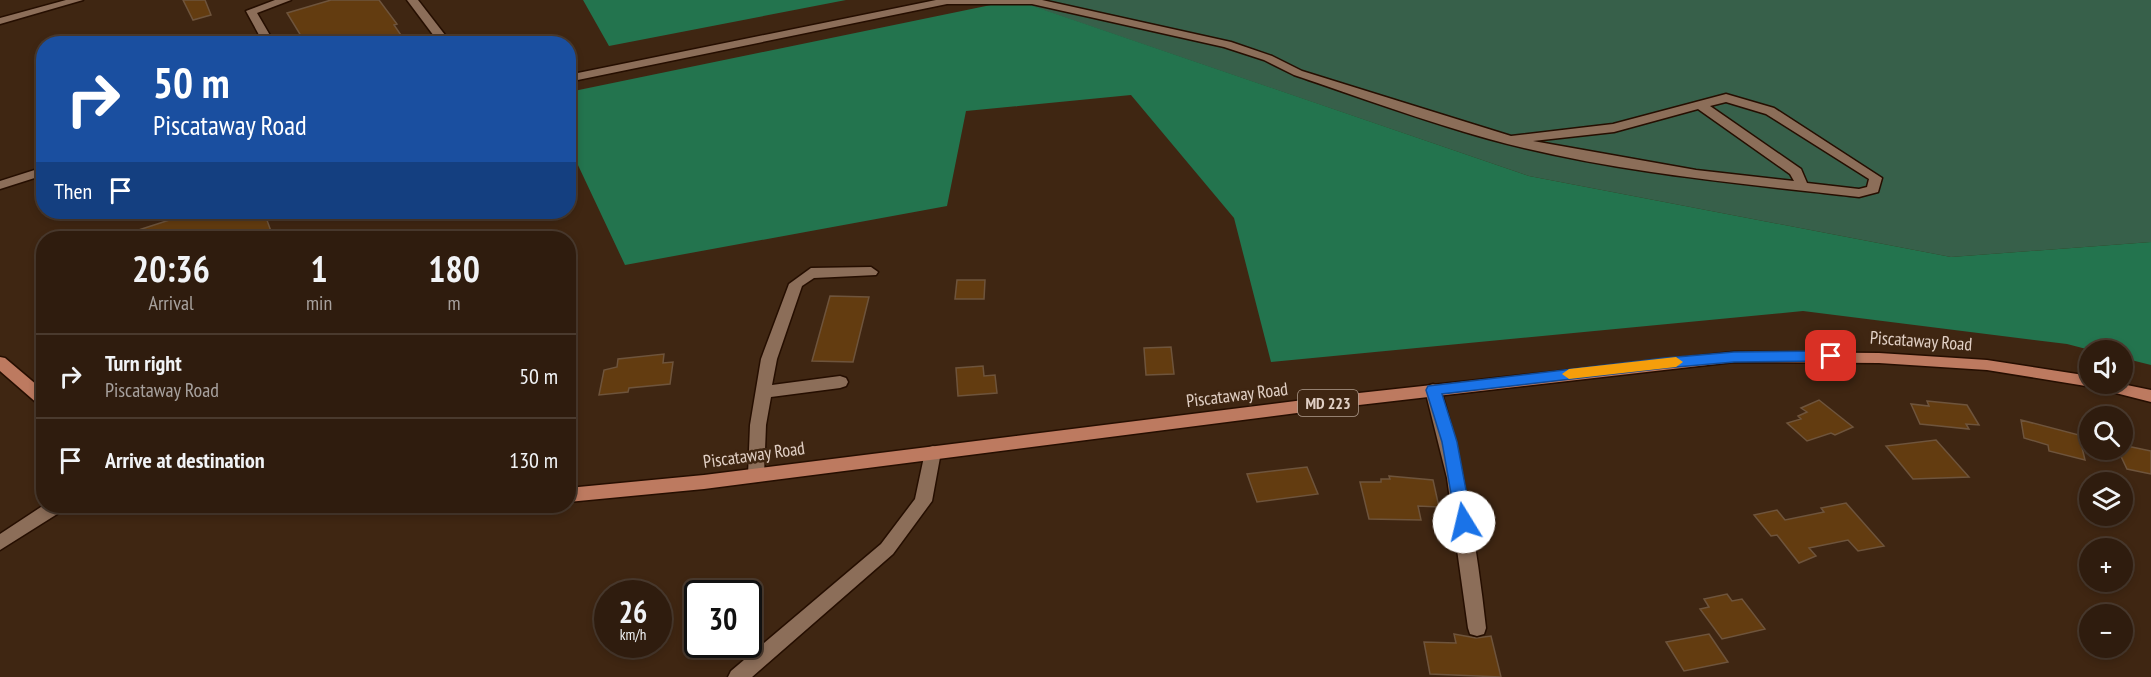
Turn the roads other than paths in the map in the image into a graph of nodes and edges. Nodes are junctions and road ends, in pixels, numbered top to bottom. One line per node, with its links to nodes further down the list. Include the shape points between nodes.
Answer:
1 (78, 0): 5 (street)
2 (286, 0): 6 (street, via 251,10)
3 (412, 0): 7 (street)
4 (949, 0): 8 (street); 10 (street, via 1032,1 1227,44 1298,73)
5 (0, 21)
6 (266, 36)
7 (441, 36)
8 (576, 77)
9 (1699, 104): 10 (street, via 1614,128); 13 (street, via 1796,172); 13 (street, via 1726,98 1770,111 1876,178 1874,189 1859,193)
10 (1512, 140): 13 (street, via 1696,174)
11 (36, 174): 12 (street)
12 (0, 185)
13 (1802, 186)
14 (871, 272): 19 (street, via 812,273 796,284 770,359)
15 (0, 362): 21 (main road)
16 (2079, 380): 18 (main road, Piscataway Road / MD 223, via 1987,365 1776,356 1665,363)
17 (840, 382): 19 (street)
18 (1433, 390): 23 (main road, Piscataway Road / MD 223); 28 (street, via 1450,442)
19 (764, 392): 24 (street)
20 (2133, 392): 22 (main road)
21 (36, 393)
22 (2151, 396)
23 (933, 452): 24 (main road, Piscataway Road / MD 223); 29 (street, via 923,501 887,549)
24 (756, 475): 25 (main road, Piscataway Road / MD 223)
25 (576, 494)
26 (45, 513): 27 (street)
27 (0, 543)
28 (1477, 628)
29 (738, 677)

